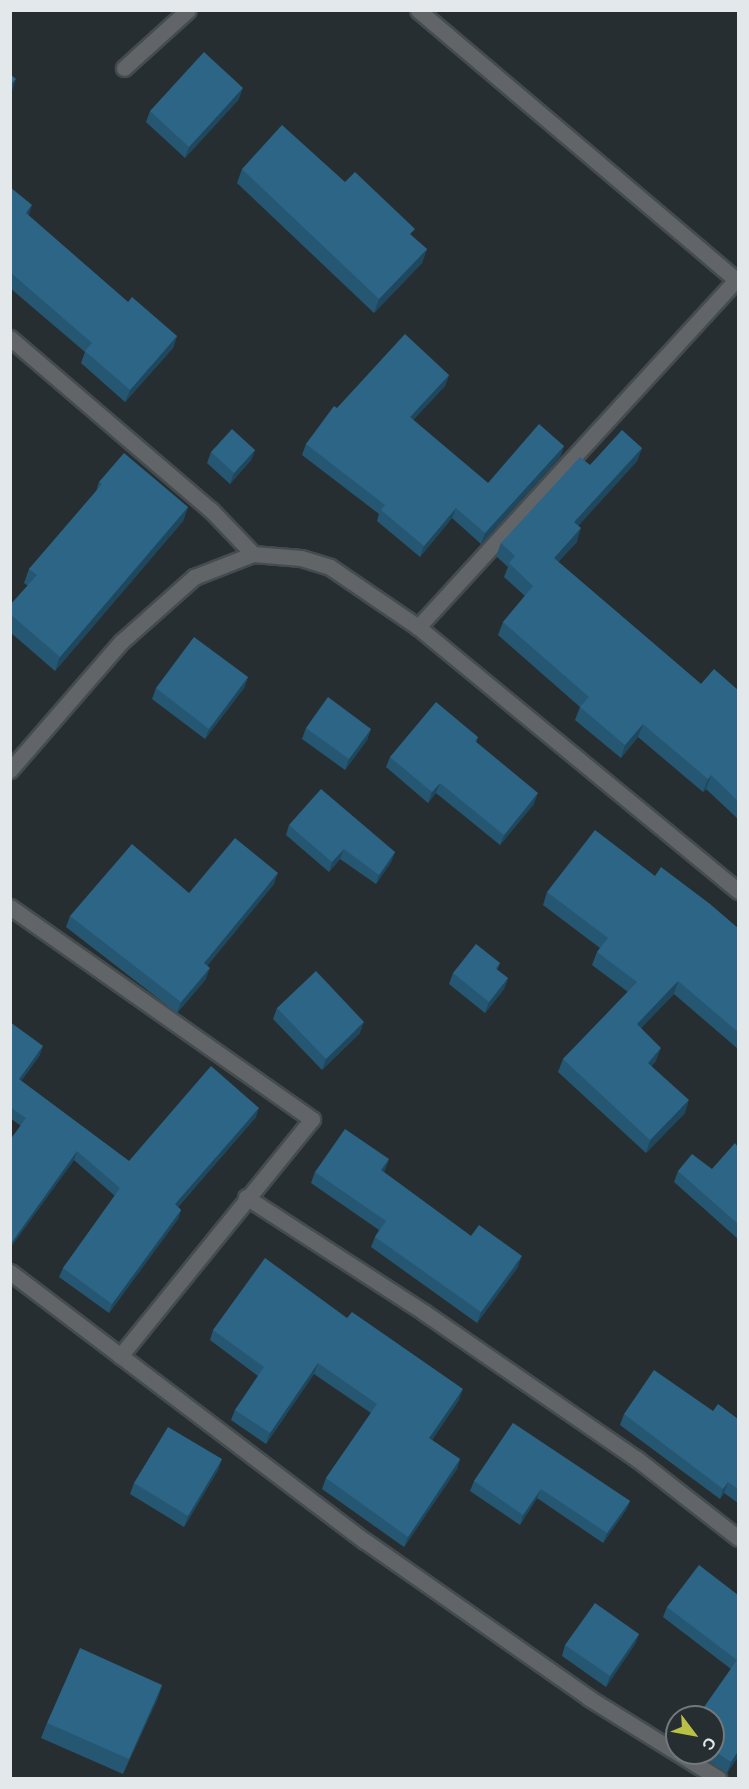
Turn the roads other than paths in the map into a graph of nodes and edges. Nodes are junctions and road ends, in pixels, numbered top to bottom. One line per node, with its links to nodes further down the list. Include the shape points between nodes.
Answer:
1 (188, 10): 3 (street)
2 (418, 10): 6 (street, via 736,280)
3 (124, 68)
4 (10, 338): 5 (street, via 211,510)
5 (253, 554): 6 (street, via 301,558 330,567); 7 (street, via 194,577 121,642)
6 (418, 627): 8 (street)
7 (10, 770)
8 (738, 891)
9 (10, 907): 10 (street, via 312,1119)
10 (246, 1197): 12 (street); 13 (street, via 425,1313 637,1459)
11 (10, 1272): 12 (street)
12 (120, 1356): 14 (street, via 365,1541 589,1698)
13 (738, 1538)
14 (718, 1779)

